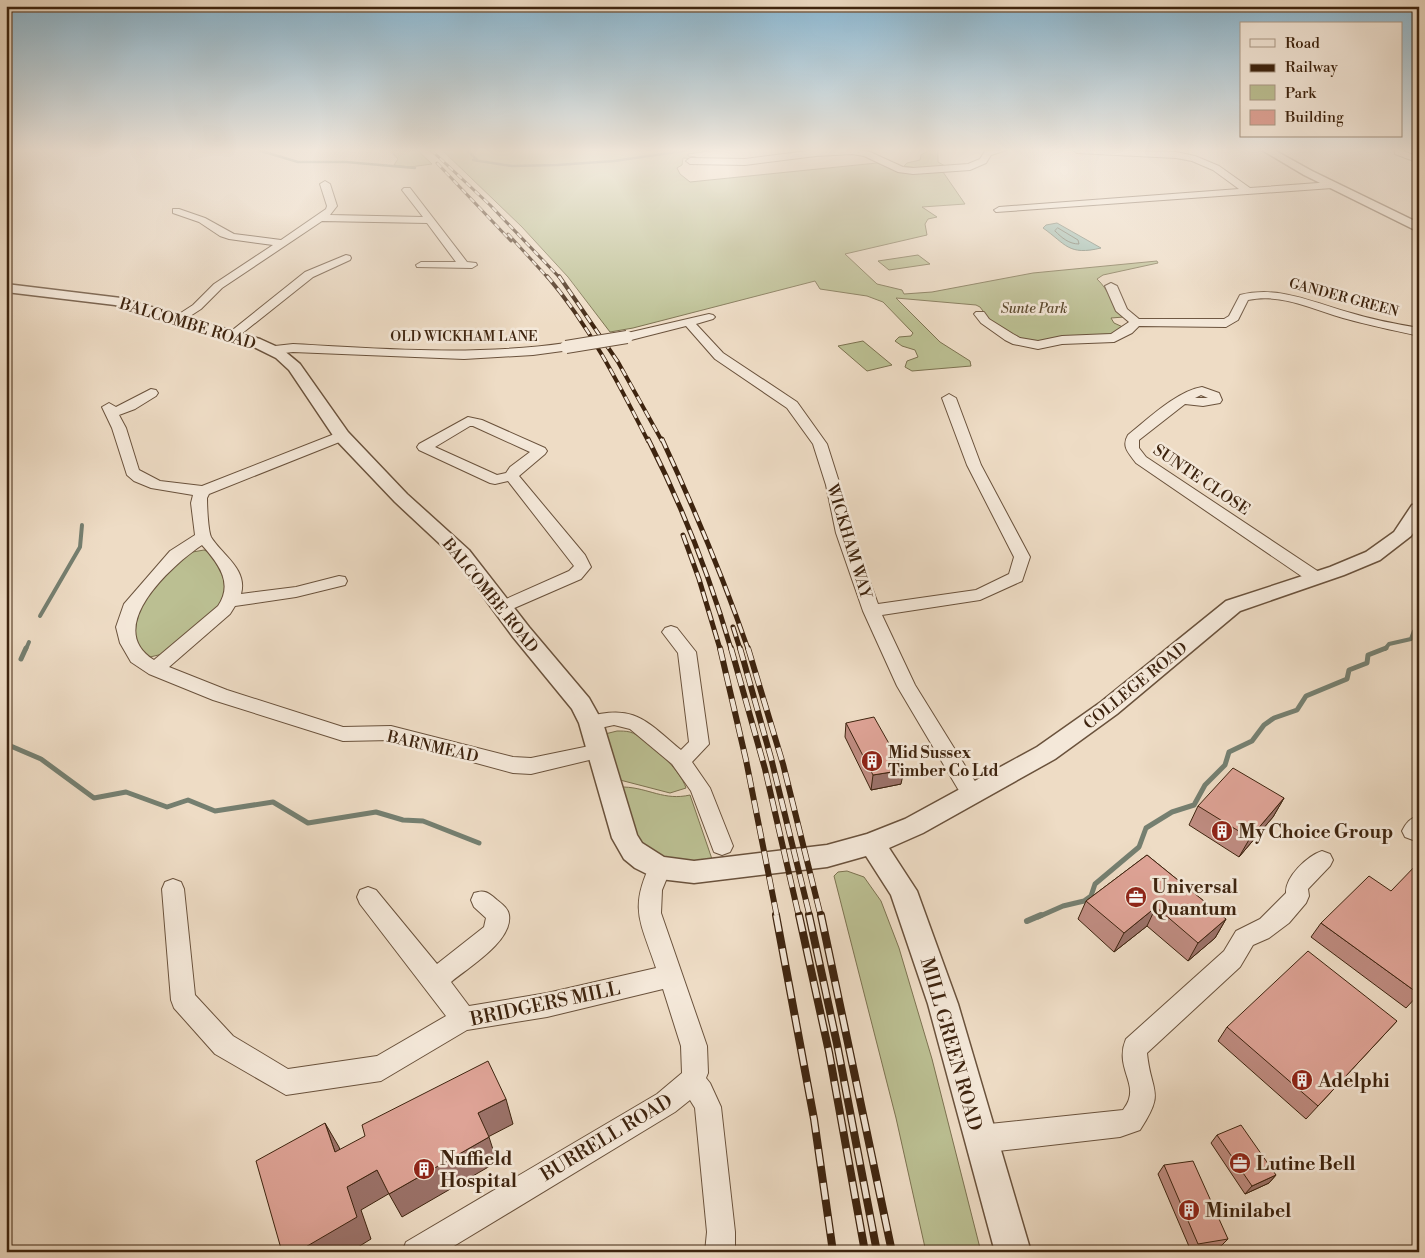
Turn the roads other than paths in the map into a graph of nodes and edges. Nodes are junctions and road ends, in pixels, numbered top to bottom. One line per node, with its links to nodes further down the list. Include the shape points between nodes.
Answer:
1 (331, 209): 7 (street)
2 (421, 209): 8 (street)
3 (1015, 209): 5 (street)
4 (1380, 209): 9 (street)
5 (998, 210)
6 (176, 211): 10 (street, via 202,220 233,237)
7 (320, 218): 8 (street); 10 (street)
8 (430, 220): 12 (street, via 467,265)
9 (1419, 228)
10 (284, 243): 17 (street, via 224,282)
11 (346, 258): 21 (street, via 324,266)
12 (421, 265)
13 (1111, 286): 18 (street, via 1122,311)
14 (6, 288): 17 (street, BALCOMBE ROAD, via 116,301)
15 (980, 314): 18 (street, via 1009,337 1038,345 1062,340 1114,338)
16 (709, 317): 19 (street, OLD WICKHAM LANE)
17 (177, 320): 21 (street, BALCOMBE ROAD)
18 (1136, 322): 20 (street, GANDER GREEN, via 1226,322 1234,318 1244,297 1271,295)
19 (689, 323): 22 (street, OLD WICKHAM LANE, bridge, via 627,337 502,354); 35 (street, WICKHAM WAY, via 719,356 792,405 820,444 844,533)
20 (1419, 332)
21 (231, 336): 22 (street, BALCOMBE ROAD)
22 (275, 350): 26 (street, BALCOMBE ROAD, via 295,366)
23 (151, 393): 28 (street, via 130,406 110,410 132,472 154,485)
24 (949, 398): 35 (street, via 974,465 1022,557 1016,577 980,594)
25 (1182, 400): 31 (street, SUNTE CLOSE, via 1133,438 1131,443 1140,460)
26 (342, 436): 28 (street); 34 (street, BALCOMBE ROAD, via 401,498 462,554)
27 (503, 478): 27 (street, via 424,448 468,421 540,451); 34 (street, via 583,567 575,575)
28 (204, 491): 30 (street, via 199,497)
29 (1419, 509): 31 (street, COLLEGE ROAD, via 1401,536 1373,556)
30 (203, 537): 33 (street, via 222,556 234,583); 37 (street, BARNMEAD, via 176,555 147,586 132,604 125,622 129,643 137,658)
31 (1316, 578): 41 (street, COLLEGE ROAD, via 1233,606 1079,730)
32 (339, 581): 33 (street, via 296,592)
33 (232, 601): 37 (street)
34 (503, 607): 38 (street, BALCOMBE ROAD, via 581,704)
35 (872, 611): 41 (street, WICKHAM WAY, via 906,686)
36 (671, 632): 40 (street, via 687,652 699,744)
37 (155, 669): 39 (street, BARNMEAD, via 220,695 343,734 390,733 513,765 531,766)
38 (591, 723): 39 (street, BALCOMBE ROAD); 40 (street, via 614,718 636,723)
39 (599, 750): 45 (street, BALCOMBE ROAD, via 625,838 633,851)
40 (679, 759): 43 (street, via 700,788)
41 (974, 794): 42 (street, COLLEGE ROAD)
42 (872, 844): 45 (street, BALCOMBE ROAD, via 827,856 718,870 694,872); 53 (street, MILL GREEN ROAD, via 904,891 943,1004)
43 (722, 846)
44 (1322, 860): 53 (street, via 1297,886 1298,896 1272,926 1244,938 1232,959 1135,1048 1143,1092 1142,1104 1131,1121)
45 (660, 868): 49 (street, via 648,901)
46 (173, 889): 51 (street, BRIDGERS MILL, via 183,1000 224,1045 286,1082 381,1068)
47 (368, 897): 50 (street)
48 (482, 900): 50 (street, via 498,915 495,932)
49 (671, 976): 51 (street, BRIDGERS MILL, via 547,1005); 52 (street, via 694,1046 695,1073)
50 (435, 980): 51 (street)
51 (463, 1019)
52 (691, 1082): 54 (street, BURRELL ROAD, via 666,1102); 55 (street, via 701,1092 708,1107 721,1232)
53 (980, 1140): 56 (street, MILL GREEN ROAD)
54 (416, 1252)
55 (720, 1252)
56 (1013, 1252)

